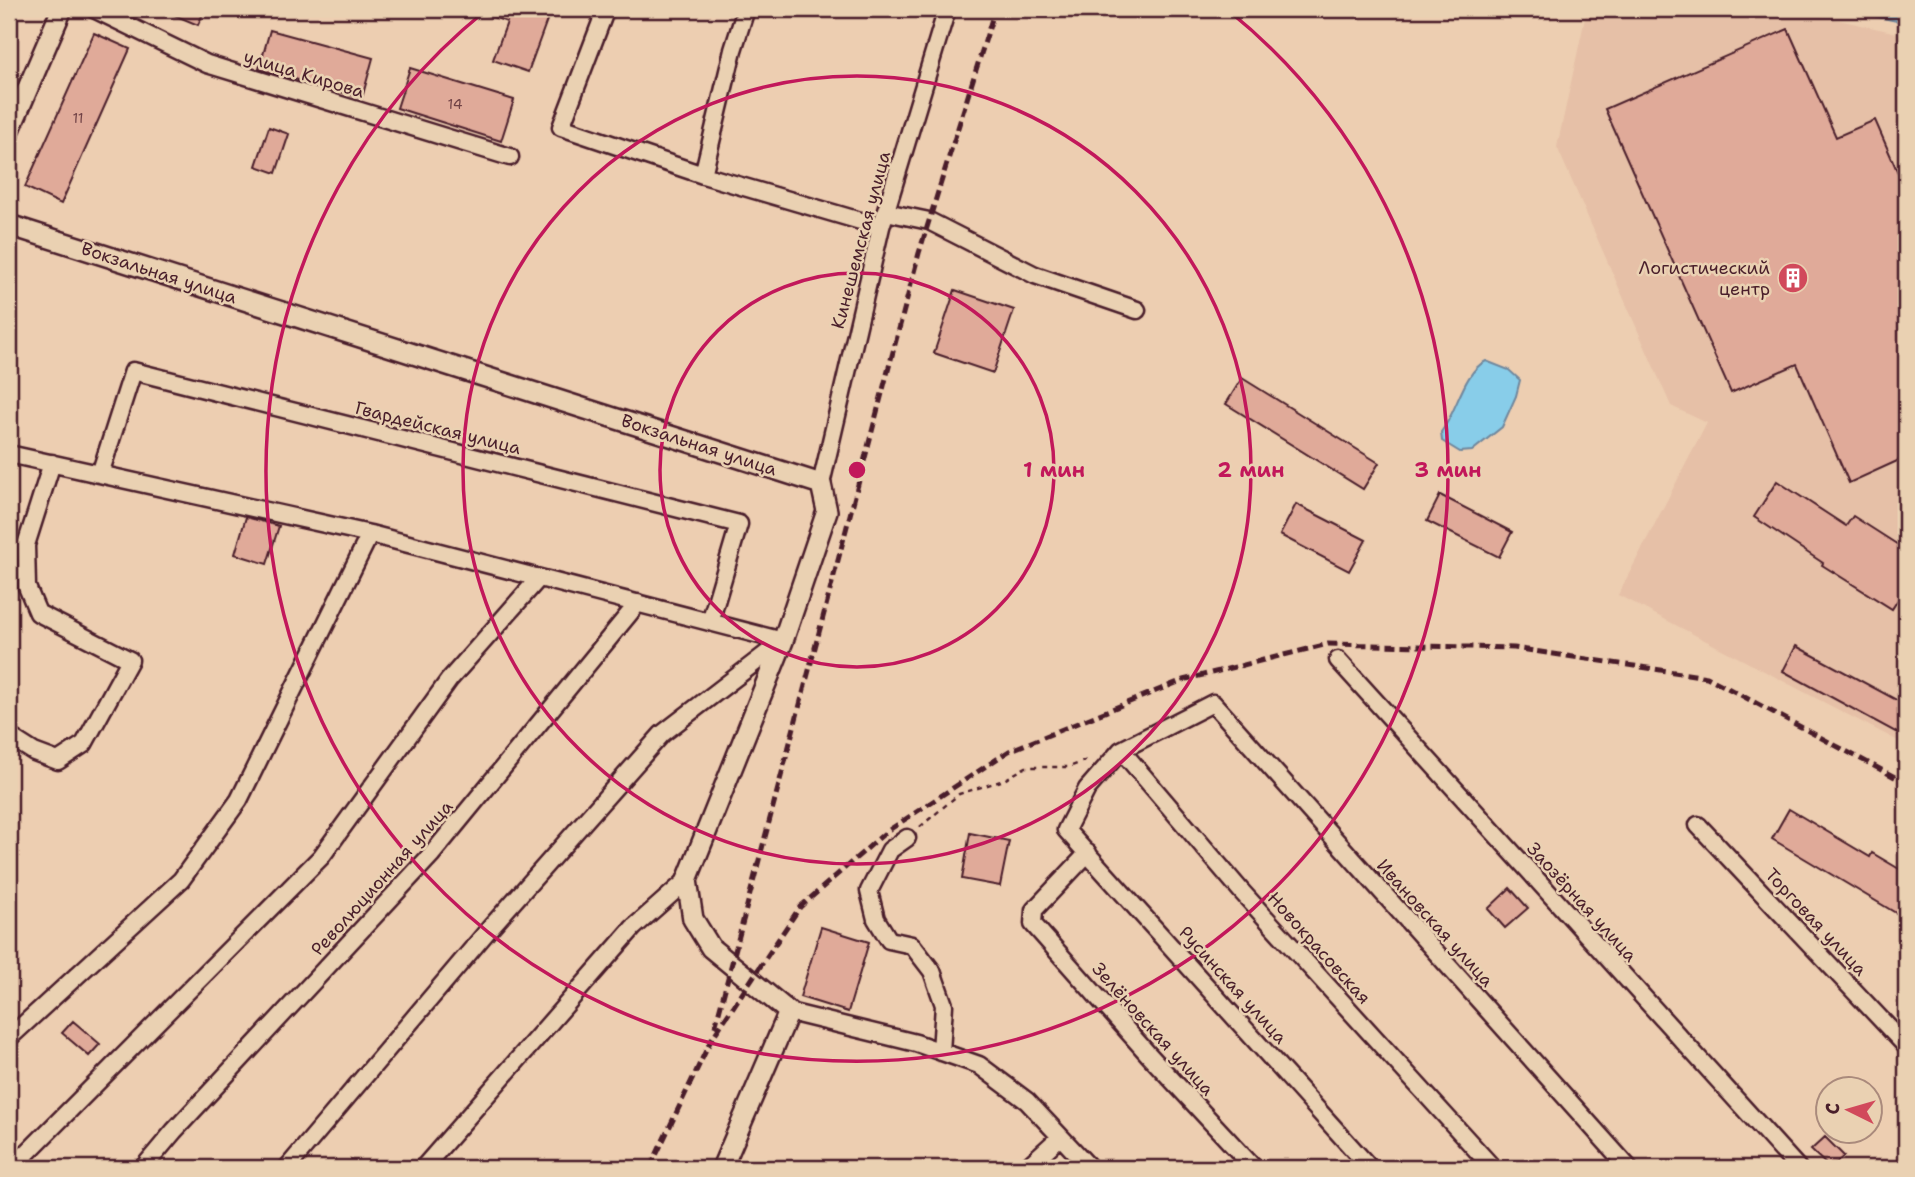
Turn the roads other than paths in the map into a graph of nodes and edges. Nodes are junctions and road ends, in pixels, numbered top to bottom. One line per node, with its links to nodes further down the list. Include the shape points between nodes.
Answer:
1 (62, 9): 6 (main road)
2 (94, 9): 7 (street, улица Кирова, via 207,64)
3 (606, 9): 8 (street, via 561,127)
4 (746, 9): 8 (street)
5 (947, 9): 9 (street, Кинешемская улица)
6 (9, 132)
7 (510, 157)
8 (703, 175): 9 (street)
9 (884, 219): 11 (street, via 929,221 1034,275); 15 (street, Кинешемская улица)
10 (9, 225): 15 (main road, Вокзальная улица)
11 (1137, 310)
12 (9, 453): 13 (street)
13 (52, 463): 14 (street); 22 (street, via 26,545 27,587 38,613 130,660 84,744 58,761)
14 (100, 474): 16 (street); 19 (street, Гвардейская улица, via 133,371 739,524)
15 (821, 484): 20 (main road, via 827,511)
16 (370, 534): 17 (street); 29 (street, via 239,800 181,880)
17 (539, 578): 18 (street); 33 (street, via 449,680 321,857)
18 (638, 603): 19 (street); 34 (street, Революционная улица, via 432,854)
19 (710, 622): 20 (street)
20 (783, 640): 27 (main road); 35 (street, via 662,734)
21 (1338, 660): 44 (street, Заозёрная улица)
22 (9, 736)
23 (1121, 750): 26 (street, Русинская улица, via 1087,789 1066,830); 42 (street, Новокрасовская, via 1242,892); 43 (street, Ивановская улица, via 1213,703)
24 (1698, 825): 30 (street, Торговая улица)
25 (907, 838): 31 (street, via 890,850 869,891 876,919 889,940 912,945 932,971 944,1005)
26 (1087, 853): 40 (street, Зелёновская улица, via 1034,910 1033,924); 41 (street, Русинская улица)
27 (687, 880): 28 (main road, via 693,919 711,948); 36 (street, via 633,928)
28 (789, 1012): 31 (street); 37 (main road)
29 (9, 1038)
30 (1906, 1046)
31 (942, 1052): 32 (street, via 979,1065 1027,1101)
32 (1060, 1137): 38 (street); 39 (street)
33 (12, 1168)
34 (143, 1168)
35 (287, 1168)
36 (423, 1168)
37 (722, 1168)
38 (1026, 1168)
39 (1090, 1168)
40 (1254, 1168)
41 (1370, 1168)
42 (1493, 1168)
43 (1629, 1168)
44 (1798, 1168)

